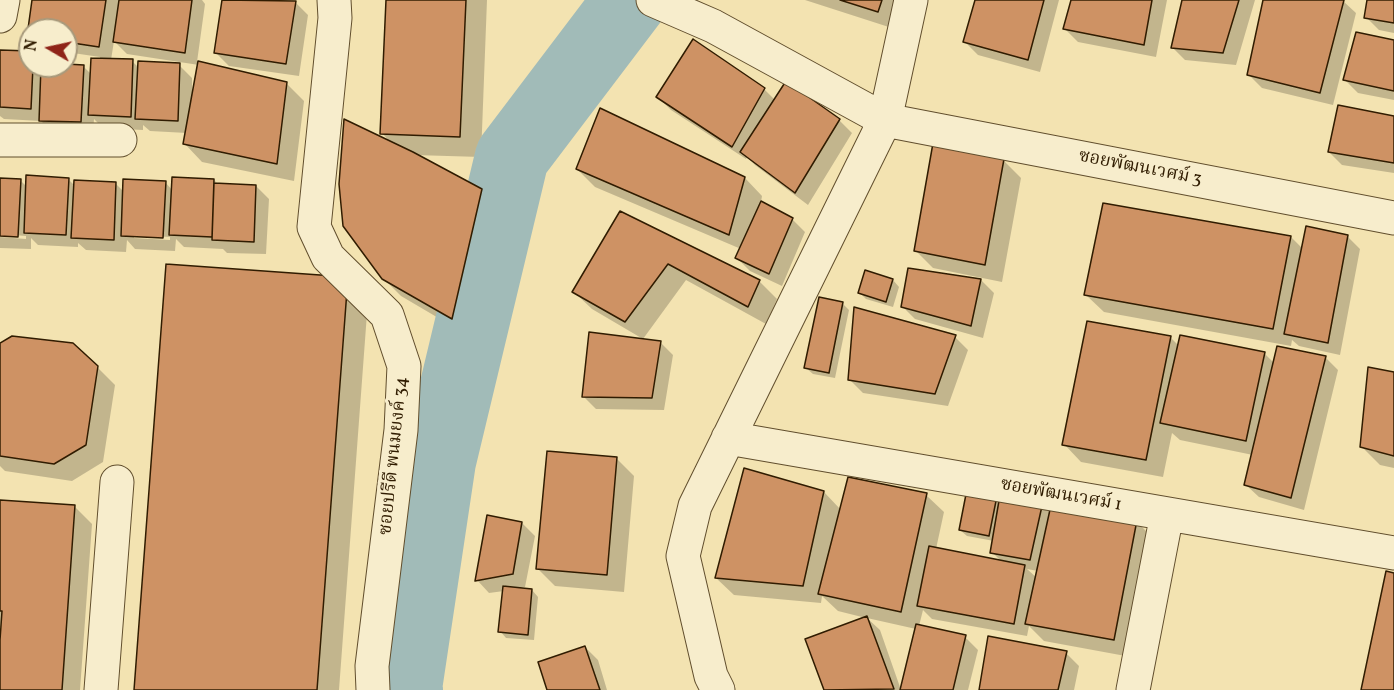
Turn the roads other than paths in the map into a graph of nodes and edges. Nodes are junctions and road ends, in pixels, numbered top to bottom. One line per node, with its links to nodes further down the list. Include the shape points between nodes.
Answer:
1 (3, 0): 5 (street)
2 (334, 0): 15 (street, ซอยปรีดี พนมยงค์ 34, via 314,227 328,256 387,315 404,366 401,430 372,666)
3 (653, 0): 6 (street, ซอยพัฒนเวศม์ 3, via 713,26)
4 (911, 0): 6 (street)
5 (0, 16)
6 (885, 120): 9 (street, ซอยพัฒนเวศม์ 3); 10 (street)
7 (0, 140): 8 (street)
8 (120, 140)
9 (1394, 218)
10 (728, 438): 12 (street, ซอยพัฒนเวศม์ 1); 16 (street, via 695,506 683,556 711,676)
11 (117, 482): 14 (street)
12 (1167, 514): 13 (street, ซอยพัฒนเวศม์ 1); 17 (street)
13 (1394, 553)
14 (101, 690)
15 (373, 690)
16 (718, 690)
17 (1133, 690)

